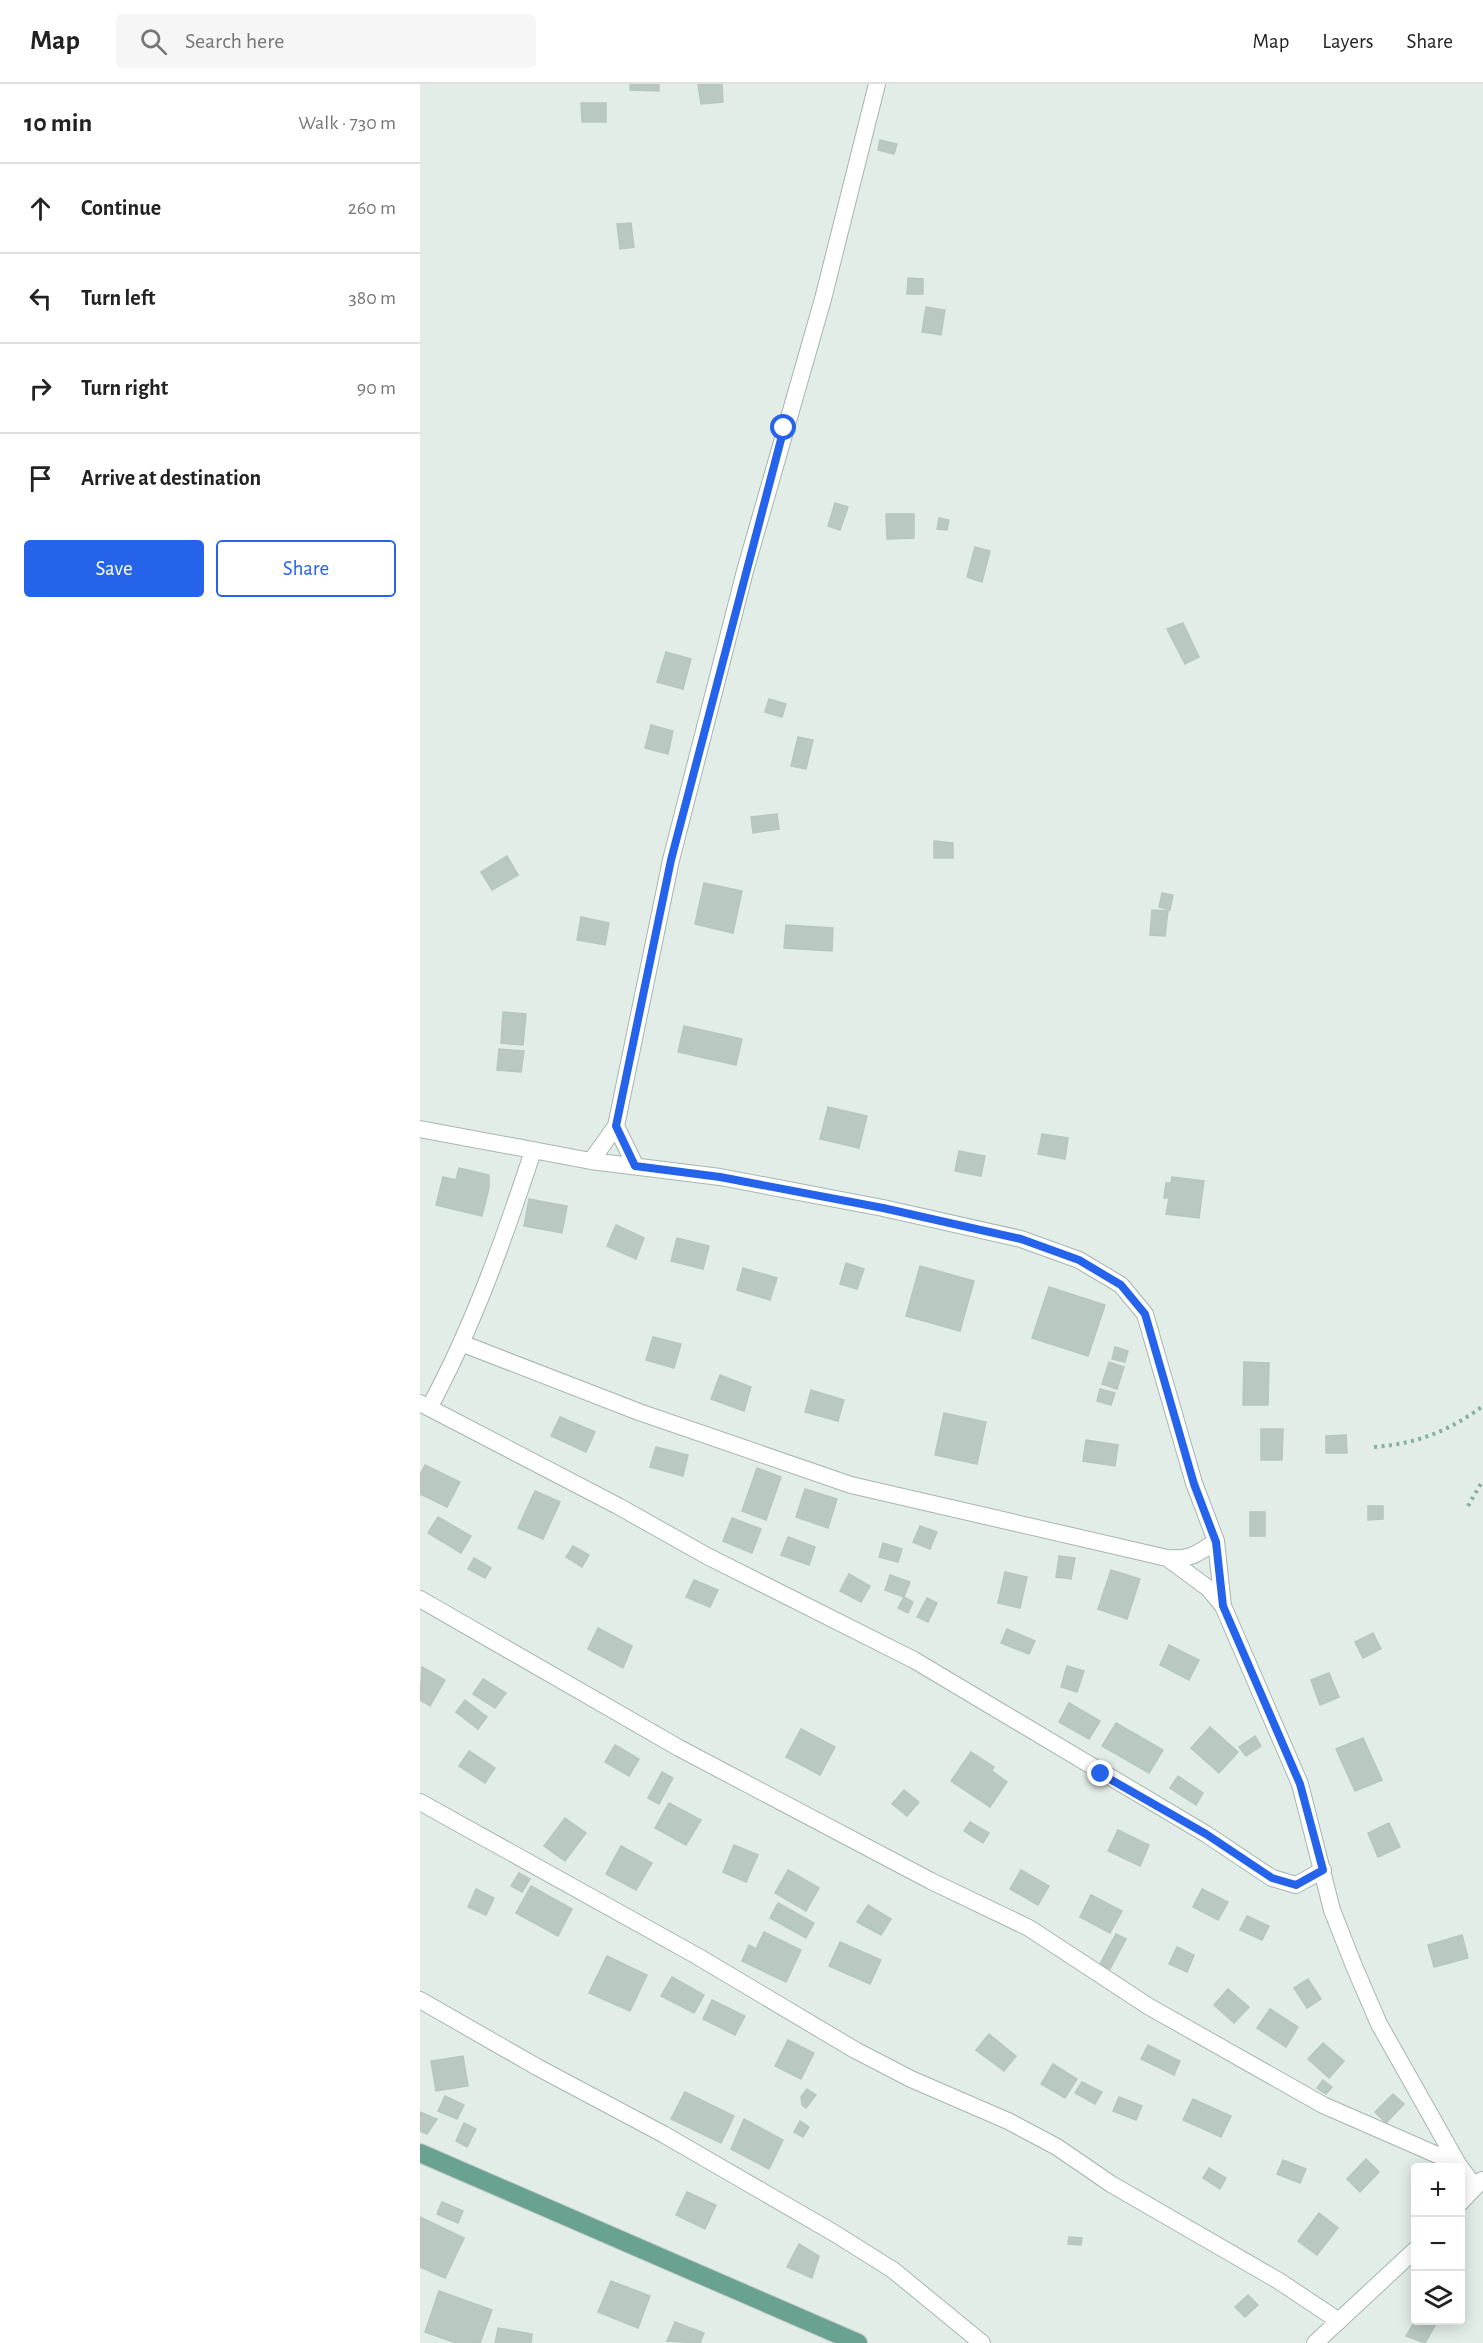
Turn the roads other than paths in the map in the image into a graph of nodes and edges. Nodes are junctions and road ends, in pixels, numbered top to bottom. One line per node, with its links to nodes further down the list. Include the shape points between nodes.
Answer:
1 (877, 84): 2 (street, via 674,849)
2 (616, 1126): 5 (street); 6 (street)
3 (420, 1129): 4 (street)
4 (533, 1151): 5 (street); 7 (street, via 505,1237)
5 (591, 1161): 6 (street)
6 (635, 1166): 9 (street, via 720,1177 1021,1239 1079,1260 1121,1285 1145,1314 1194,1484)
7 (461, 1343): 8 (street); 10 (street, via 639,1412 851,1485)
8 (424, 1406): 14 (street, via 914,1660 1206,1834 1272,1878 1296,1885)
9 (1216, 1542): 10 (street, via 1194,1557); 12 (street)
10 (1167, 1558): 12 (street, via 1208,1588)
11 (420, 1599): 17 (street, via 679,1748 930,1881 1029,1928 1148,2006 1323,2105)
12 (1223, 1606): 14 (street, via 1300,1784)
13 (420, 1802): 23 (street, via 697,1956 855,2050 1057,2147 1111,2184 1279,2281)
14 (1323, 1870): 18 (street, via 1332,1910 1379,2024)
15 (420, 2000): 25 (street, via 834,2233 892,2270)
16 (420, 2153): 24 (main road)
17 (1456, 2163)
18 (1457, 2163)
19 (1465, 2170): 20 (street)
20 (1479, 2183): 21 (street)
21 (1465, 2199)
22 (1411, 2254): 23 (street)
23 (1339, 2321): 26 (street)
24 (858, 2343)
25 (982, 2343)
26 (1315, 2343)

